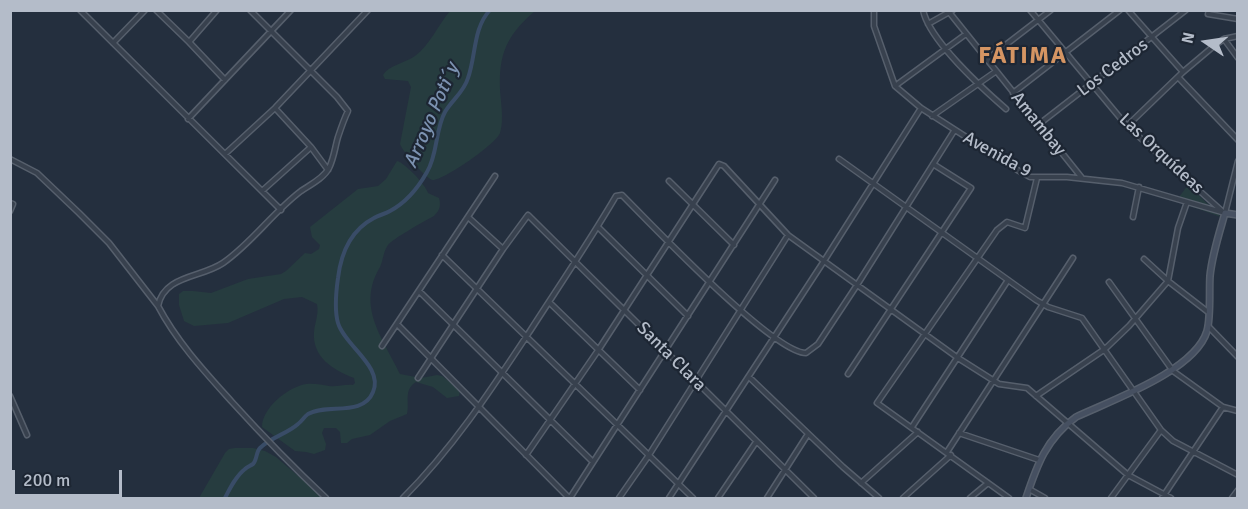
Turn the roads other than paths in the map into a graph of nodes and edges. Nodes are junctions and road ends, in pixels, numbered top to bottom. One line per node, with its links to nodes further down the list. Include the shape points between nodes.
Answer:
1 (80, 10): 26 (street)
2 (145, 10): 26 (street)
3 (156, 10): 25 (street)
4 (217, 10): 25 (street)
5 (250, 10): 20 (street)
6 (291, 10): 20 (street)
7 (369, 10): 31 (street)
8 (874, 10): 38 (street, via 874,26)
9 (923, 10): 19 (street)
10 (1030, 10): 18 (street, Las Orquídeas)
11 (1051, 10): 18 (street)
12 (1120, 10): 28 (street)
13 (1128, 10): 23 (street)
14 (1186, 10): 23 (street, Los Cedros)
15 (1209, 10): 17 (street, via 1208,14)
16 (951, 11): 19 (street); 21 (street, Amambay)
17 (1238, 19)
18 (1039, 20): 28 (street, Las Orquídeas); 30 (street)
19 (928, 24): 27 (street)
20 (270, 32): 31 (street); 35 (street)
21 (966, 34): 27 (street); 30 (street, Amambay)
22 (1238, 36): 24 (street)
23 (1152, 38): 33 (street); 36 (street, Los Cedros)
24 (1224, 39): 29 (street); 33 (street)
25 (189, 42): 35 (street)
26 (113, 43): 44 (street)
27 (946, 49): 37 (street); 38 (street)
28 (1066, 52): 36 (street, Las Orquídeas); 39 (street)
29 (1238, 58)
30 (986, 60): 32 (street, Amambay)
31 (310, 71): 40 (street); 55 (street, via 348,111)
32 (996, 71): 37 (street); 39 (street, Amambay)
33 (1183, 72): 34 (street)
34 (1178, 77): 46 (street); 48 (street)
35 (225, 80): 44 (street)
36 (1093, 83): 45 (street, Los Cedros); 46 (street, Las Orquídeas)
37 (977, 84): 42 (street); 43 (street)
38 (895, 86): 41 (street, Avenida 9)
39 (1013, 93): 45 (street, Amambay)
40 (275, 108): 49 (street); 50 (street)
41 (921, 108): 43 (street, Avenida 9); 61 (street)
42 (1006, 109)
43 (932, 116): 47 (street, Avenida 9)
44 (188, 119): 50 (street)
45 (1038, 125): 58 (street, Amambay)
46 (1127, 126): 71 (street, Las Orquídeas)
47 (954, 130): 54 (street); 57 (street, Avenida 9)
48 (1238, 140)
49 (311, 147): 55 (street); 63 (street)
50 (225, 154): 63 (street)
51 (10, 159): 97 (street, via 36,173 79,213 109,243)
52 (839, 159): 61 (street)
53 (1238, 161): 71 (street)
54 (933, 164): 68 (street); 76 (street, via 971,188)
55 (328, 170): 69 (street)
56 (495, 176): 73 (street)
57 (1037, 178): 58 (street, Avenida 9); 82 (street, via 1025,228 1007,222 996,230)
58 (1083, 179): 62 (street, Avenida 9)
59 (775, 180): 67 (street)
60 (669, 181): 66 (street)
61 (873, 184): 68 (street); 85 (street)
62 (1139, 187): 64 (street, Avenida 9); 74 (street)
63 (262, 191): 69 (street)
64 (1187, 202): 71 (street, Avenida 9); 89 (street)
65 (10, 203): 70 (street)
66 (693, 204): 67 (street, via 719,164); 78 (street); 79 (street)
67 (760, 206): 77 (street); 79 (street)
68 (906, 207): 76 (street); 92 (street)
69 (281, 210): 97 (street, via 222,264 170,284)
70 (10, 211)
71 (1225, 213): 72 (main road); 101 (main road, via 1212,263)
72 (1238, 215)
73 (468, 217): 80 (street); 81 (street)
74 (1133, 217)
75 (598, 227): 78 (street, via 620,195); 86 (street); 87 (street)
76 (942, 232): 82 (street); 98 (street)
77 (788, 236): 85 (street); 100 (street)
78 (669, 241): 87 (street); 91 (street)
79 (734, 245): 91 (street)
80 (503, 249): 86 (street, Santa Clara, via 528,215); 93 (street)
81 (442, 255): 93 (street); 94 (street)
82 (977, 257): 88 (street); 107 (street)
83 (1073, 258): 96 (street)
84 (1144, 259): 89 (street)
85 (824, 261): 92 (street); 108 (street)
86 (575, 262): 95 (street); 99 (street, Santa Clara)
87 (647, 274): 99 (street); 102 (street)
88 (1008, 280): 96 (street); 116 (street)
89 (1168, 281): 101 (street); 103 (street)
90 (1108, 282): 103 (street)
91 (710, 283): 100 (street); 102 (street)
92 (857, 285): 98 (street); 108 (street, via 811,351 803,353)
93 (477, 289): 105 (street); 109 (street)
94 (419, 291): 104 (street); 105 (street)
95 (549, 302): 109 (street); 111 (street)
96 (1043, 304): 112 (street, via 1082,318); 123 (street)
97 (158, 306): 158 (street, via 199,365)
98 (891, 309): 107 (street); 119 (street)
99 (624, 310): 111 (street); 113 (street, Santa Clara)
100 (741, 311): 108 (street); 122 (street)
101 (1208, 312): 106 (main road)
102 (688, 316): 113 (street)
103 (1135, 319): 112 (street); 117 (street)
104 (397, 324): 110 (street); 115 (street)
105 (453, 326): 115 (street); 118 (street)
106 (1208, 326): 114 (street); 117 (main road, via 1195,351)
107 (925, 333): 116 (street); 136 (street, via 877,403)
108 (774, 336): 120 (street)
109 (525, 338): 118 (street); 124 (street)
110 (382, 346)
111 (599, 349): 124 (street); 125 (street)
112 (1105, 349): 126 (street); 128 (street)
113 (666, 351): 122 (street, Santa Clara); 125 (street)
114 (1238, 357)
115 (431, 358): 121 (street); 129 (street)
116 (958, 358): 123 (street); 136 (street)
117 (1173, 371): 126 (main road); 130 (street)
118 (502, 373): 129 (street); 133 (street)
119 (848, 374)
120 (749, 376): 132 (street); 140 (street)
121 (418, 378)
122 (695, 381): 132 (street, Santa Clara); 146 (street)
123 (994, 382): 128 (street, via 1023,387); 139 (street)
124 (575, 384): 133 (street); 134 (street)
125 (640, 390): 134 (street)
126 (1132, 390): 135 (main road); 137 (street)
127 (10, 396): 141 (street)
128 (1036, 396): 135 (street)
129 (479, 407): 145 (street); 159 (street, via 442,457)
130 (1223, 407): 131 (street); 143 (street)
131 (1238, 411)
132 (726, 412): 142 (street, Santa Clara); 154 (street)
133 (550, 420): 145 (street); 148 (street)
134 (617, 424): 146 (street); 148 (street)
135 (1067, 424): 147 (main road); 150 (street)
136 (912, 427): 138 (street)
137 (1161, 430): 143 (street); 150 (street)
138 (919, 431): 144 (street); 152 (street)
139 (959, 433): 144 (street); 147 (street)
140 (808, 434): 149 (street); 152 (street)
141 (27, 435)
142 (756, 441): 149 (street, Santa Clara); 164 (street)
143 (1194, 453): 151 (street); 157 (street)
144 (949, 454): 153 (street); 168 (street)
145 (526, 455): 160 (street)
146 (649, 455): 154 (street); 161 (street)
147 (1039, 460): 155 (main road)
148 (593, 462): 160 (street)
149 (784, 471): 165 (street); 166 (street, Santa Clara)
150 (1128, 475): 157 (street); 173 (street)
151 (1238, 475)
152 (861, 483): 167 (street)
153 (988, 483): 169 (street); 170 (street)
154 (678, 485): 162 (street); 163 (street)
155 (1029, 489): 171 (main road); 172 (street)
156 (1238, 490): 175 (street)
157 (1164, 497): 174 (street)
158 (326, 498)
159 (403, 498)
160 (570, 498)
161 (619, 498)
162 (669, 498)
163 (693, 498)
164 (718, 498)
165 (767, 498)
166 (814, 498)
167 (879, 498)
168 (903, 498)
169 (970, 498)
170 (1009, 498)
171 (1026, 498)
172 (1045, 498)
173 (1111, 498)
174 (1171, 498)
175 (1232, 498)

